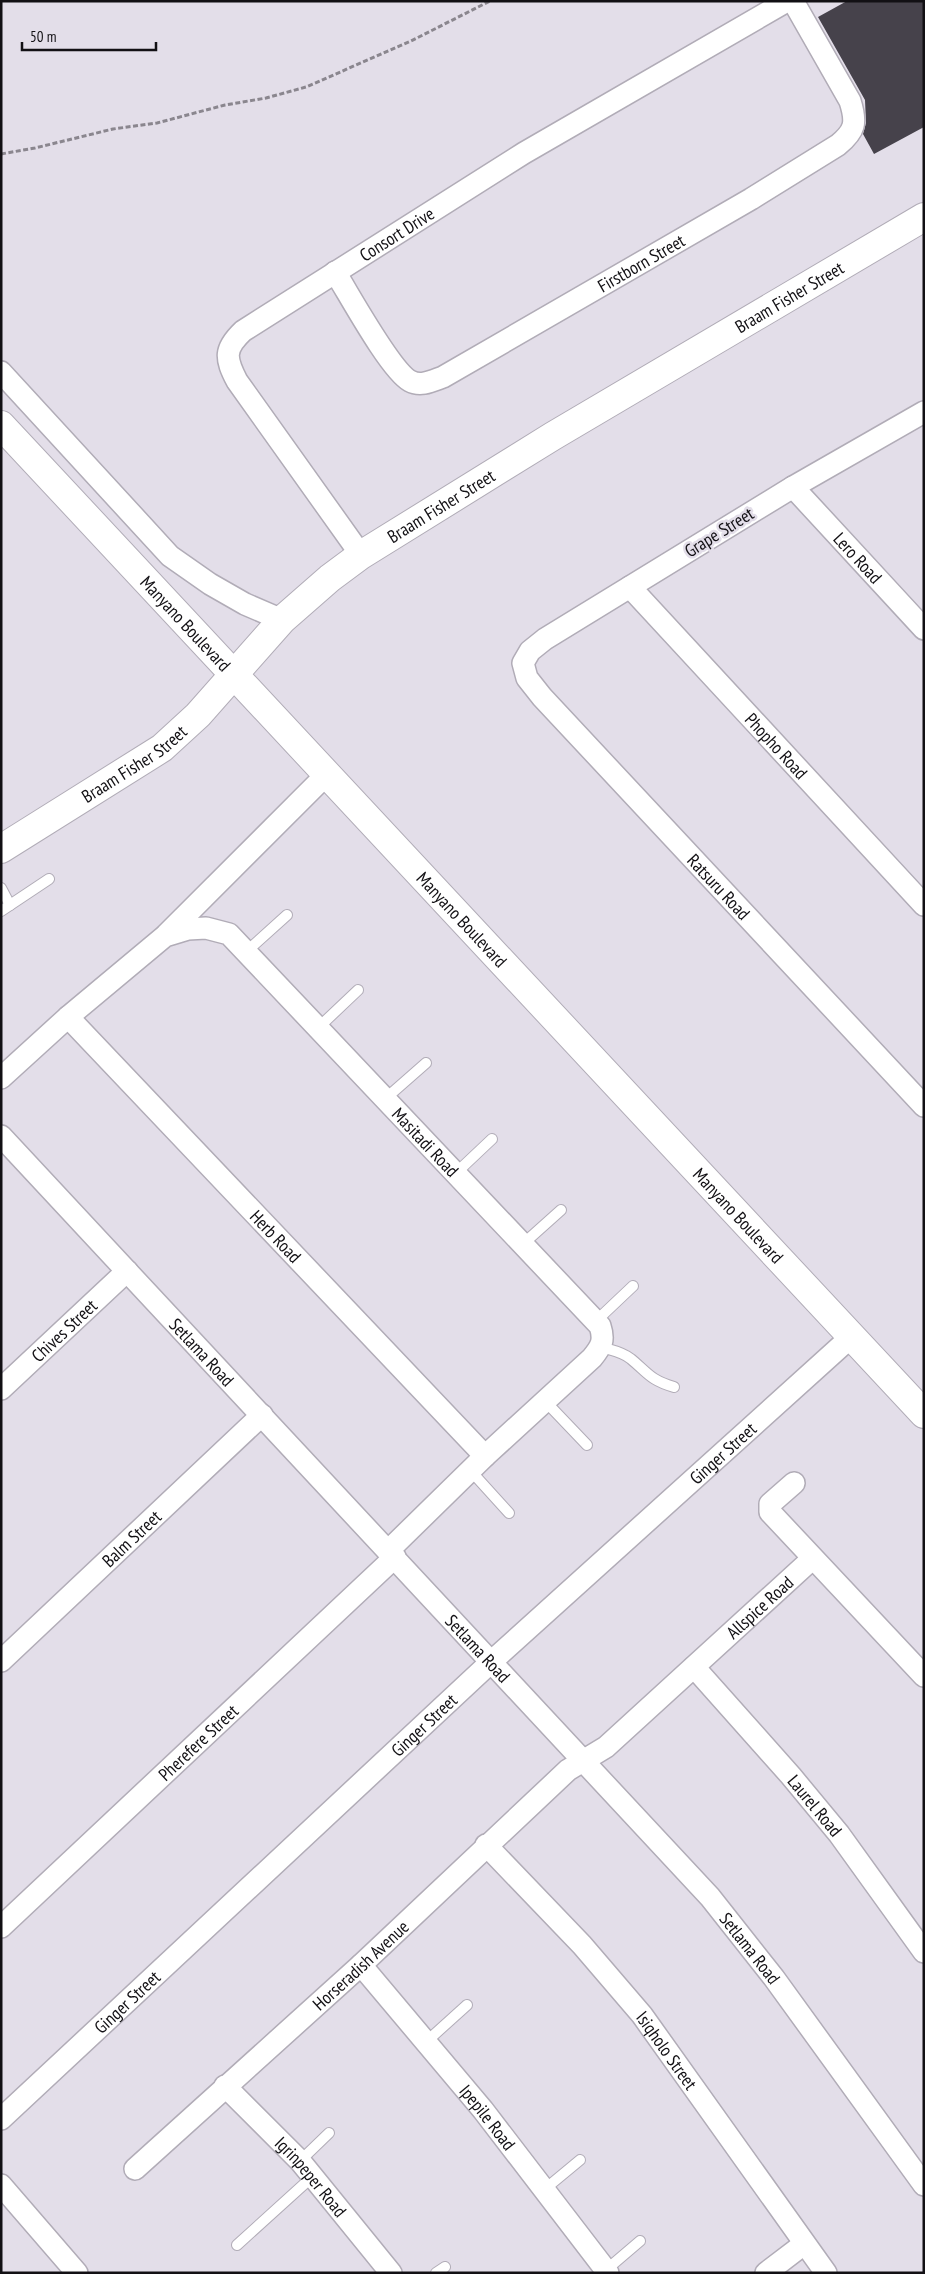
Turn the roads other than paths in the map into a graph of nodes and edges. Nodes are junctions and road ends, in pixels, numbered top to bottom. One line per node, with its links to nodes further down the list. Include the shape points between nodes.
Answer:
1 (787, 1): 4 (street, Consort Drive, via 539,144)
2 (793, 1): 4 (street, Firstborn Street, via 850,101 854,126 849,136 838,145 751,199 443,376 420,384 410,381 396,368)
3 (924, 217): 9 (street, Braam Fisher Street, via 553,436)
4 (335, 272): 9 (street, Consort Drive, via 243,331 228,349 228,359 236,381)
5 (1, 372): 11 (street, via 170,556 224,592)
6 (924, 412): 8 (street, Grape Street)
7 (1, 425): 14 (street, Manyano Boulevard)
8 (793, 487): 10 (street, Grape Street); 12 (street, Lero Road)
9 (361, 555): 11 (street, Braam Fisher Street)
10 (630, 587): 13 (street, Grape Street, via 545,638 530,650); 20 (street, Phopho Road)
11 (282, 620): 14 (street, Braam Fisher Street)
12 (924, 629)
13 (523, 663): 31 (street, Ratsuru Road, via 527,678 546,703)
14 (233, 674): 15 (street, Manyano Boulevard); 16 (street, Braam Fisher Street, via 162,748)
15 (326, 775): 23 (street); 40 (street, Manyano Boulevard)
16 (1, 850)
17 (49, 879): 19 (lane)
18 (1, 888): 19 (lane)
19 (10, 905): 21 (lane)
20 (924, 905)
21 (1, 911)
22 (287, 915): 24 (lane)
23 (165, 936): 24 (street, Masitadi Road, via 206,928 229,934); 26 (street, Masitadi Road)
24 (246, 952): 27 (street, Masitadi Road)
25 (358, 990): 27 (lane)
26 (68, 1016): 29 (street, Masitadi Road); 48 (street, Herb Road)
27 (318, 1028): 30 (street, Masitadi Road)
28 (426, 1063): 30 (lane)
29 (1, 1078)
30 (385, 1099): 34 (street, Masitadi Road)
31 (924, 1106)
32 (1, 1136): 37 (street, Setlama Road)
33 (492, 1139): 34 (lane)
34 (456, 1173): 36 (street, Masitadi Road)
35 (561, 1210): 36 (lane)
36 (523, 1244): 39 (street, Masitadi Road)
37 (127, 1271): 43 (street, Chives Street); 46 (street, Setlama Road)
38 (633, 1286): 39 (lane)
39 (596, 1321): 41 (street, via 602,1333)
40 (852, 1337): 45 (street, Manyano Boulevard); 54 (street, Ginger Street)
41 (601, 1347): 42 (lane, via 630,1358 644,1373); 44 (street)
42 (674, 1387)
43 (1, 1389)
44 (545, 1401): 47 (lane); 48 (street)
45 (924, 1414)
46 (262, 1415): 51 (street, Setlama Road); 53 (street, Balm Street)
47 (587, 1445)
48 (477, 1463): 50 (lane); 51 (street)
49 (794, 1483): 52 (street, via 770,1504 770,1512)
50 (509, 1513)
51 (392, 1553): 54 (street, Setlama Road); 59 (street, Pherefere Street)
52 (812, 1559): 55 (street, Allspice Road); 56 (street)
53 (1, 1661)
54 (491, 1662): 57 (street, Setlama Road); 65 (street, Ginger Street)
55 (694, 1667): 57 (street, Allspice Road, via 606,1747); 60 (street, Laurel Road, via 839,1834)
56 (924, 1676)
57 (584, 1760): 58 (street, Horseradish Avenue, via 568,1770); 71 (street, Setlama Road, via 732,1923)
58 (486, 1845): 61 (street, Horseradish Avenue); 74 (street, Isiqholo Street, via 582,1945 636,2008)
59 (1, 1927)
60 (924, 1952)
61 (361, 1965): 63 (street, Ipepile Road); 64 (street, Horseradish Avenue)
62 (467, 2005): 63 (lane)
63 (426, 2042): 72 (street, Ipepile Road)
64 (225, 2086): 68 (street, Horseradish Avenue); 69 (street, Igrinpeper Road)
65 (1, 2119)
66 (329, 2133): 69 (lane)
67 (580, 2160): 72 (lane)
68 (134, 2169)
69 (306, 2169): 75 (lane); 78 (street, Igrinpeper Road)
70 (1, 2185): 77 (street)
71 (924, 2185)
72 (545, 2189): 76 (street, Ipepile Road)
73 (640, 2241): 76 (lane)
74 (804, 2244): 79 (street); 80 (street, Isiqholo Street)
75 (237, 2245)
76 (607, 2271)
77 (77, 2273)
78 (390, 2273)
79 (766, 2273)
80 (826, 2273)

